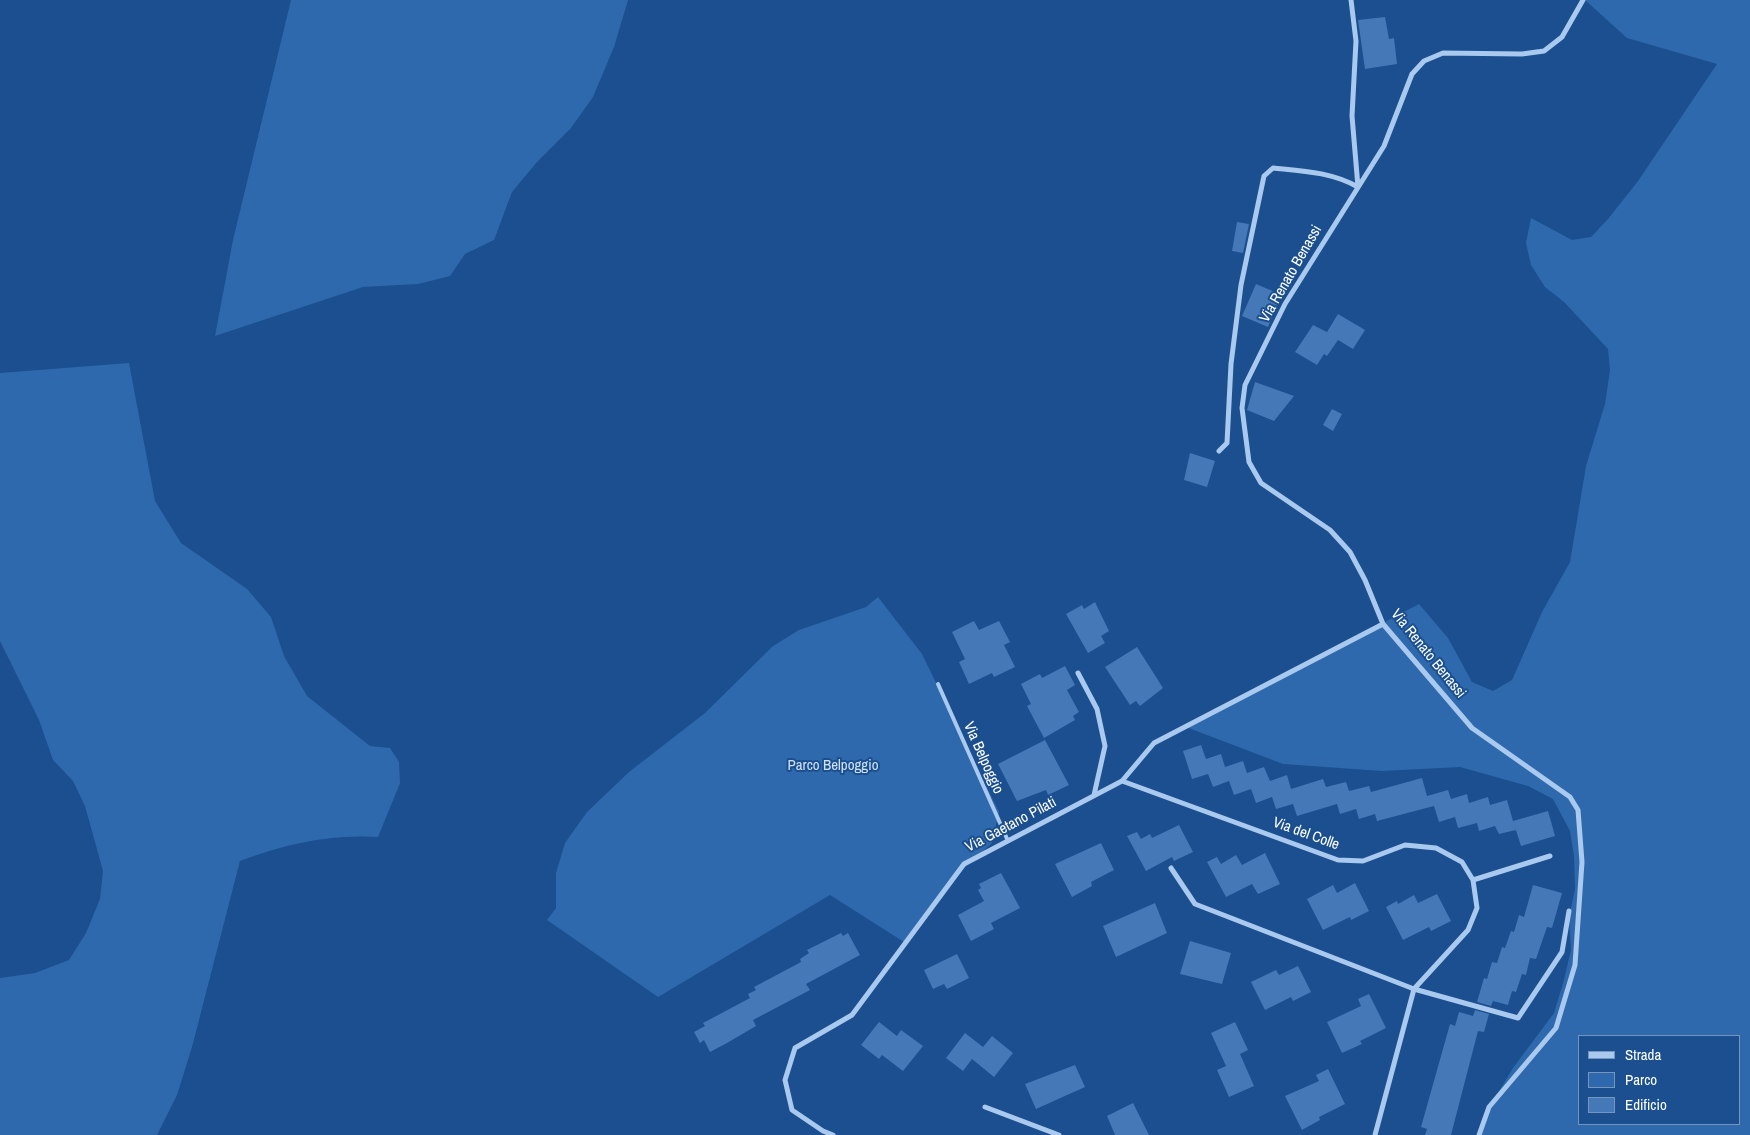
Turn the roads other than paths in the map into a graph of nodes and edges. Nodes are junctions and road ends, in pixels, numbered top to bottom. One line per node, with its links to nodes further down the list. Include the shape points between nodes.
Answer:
1 (1351, 0): 3 (street, via 1356,42 1352,116)
2 (1584, 0): 3 (street, Via Renato Benassi, via 1562,36 1544,51 1522,54 1443,53 1424,61 1412,74 1384,146)
3 (1358, 187): 4 (street, via 1324,173 1273,168 1264,176 1241,285 1231,364 1227,443); 5 (street, Via Renato Benassi, via 1285,304 1245,385 1242,408 1249,462 1261,483 1330,530 1350,552)
4 (1219, 450)
5 (1382, 624): 8 (street, Via Gaetano Pilati, via 1154,743); 20 (street, Via Renato Benassi, via 1472,728 1570,797 1578,810 1582,862 1575,965 1556,1028 1490,1107)
6 (1078, 674): 9 (street, via 1097,709 1105,746)
7 (938, 684): 10 (lane, Via Belpoggio)
8 (1122, 781): 9 (street, Via Gaetano Pilati); 13 (street, Via del Colle, via 1338,860 1364,861 1406,845 1436,848 1462,862)
9 (1094, 795): 10 (street, Via Gaetano Pilati)
10 (1008, 841): 17 (street, Via Gaetano Pilati, via 964,864 852,1015 795,1048 785,1080 792,1110)
11 (1550, 856): 13 (street)
12 (1171, 868): 15 (street, via 1195,904)
13 (1473, 880): 15 (street, Via del Colle, via 1477,908 1468,930)
14 (1569, 911): 15 (street, via 1562,952 1518,1018)
15 (1414, 989): 19 (street, Via del Colle)
16 (985, 1107): 18 (street)
17 (834, 1135)
18 (1059, 1135)
19 (1375, 1135)
20 (1479, 1135)

